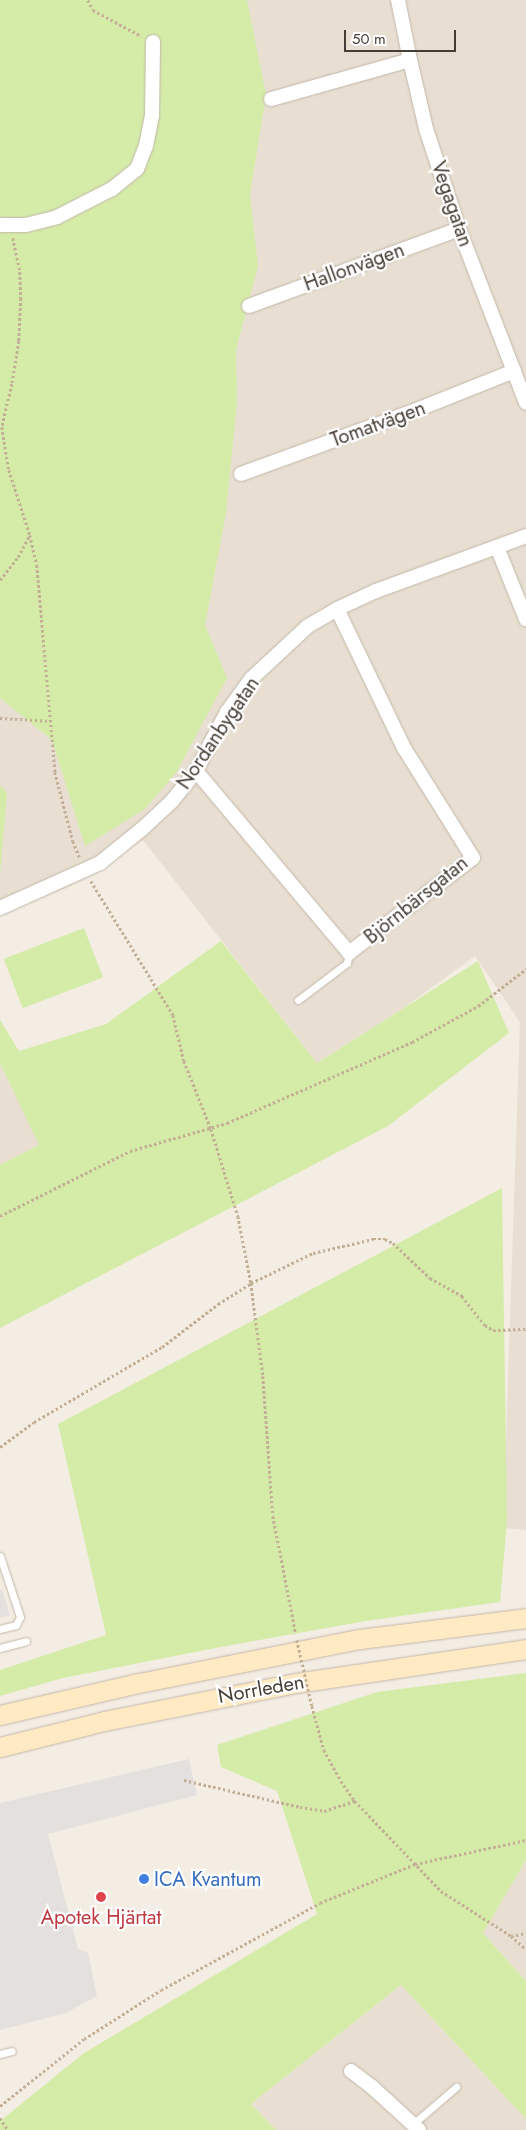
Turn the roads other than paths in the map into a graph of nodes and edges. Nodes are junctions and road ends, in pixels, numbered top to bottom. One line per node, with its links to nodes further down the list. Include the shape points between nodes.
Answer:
1 (398, 0): 3 (street, Vegagatan)
2 (152, 42): 5 (street, via 152,116 137,169 112,189 57,217 26,225)
3 (410, 60): 4 (street); 6 (street, Vegagatan, via 426,129)
4 (271, 99)
5 (5, 226)
6 (460, 229): 7 (street, Hallonvägen); 8 (street, Vegagatan)
7 (249, 306)
8 (514, 371): 9 (street, Vegagatan); 10 (street, Tomatvägen)
9 (526, 403)
10 (241, 474)
11 (526, 536): 12 (street, Nordanbygatan)
12 (497, 547): 13 (street, Nordanbygatan, via 376,591); 14 (street)
13 (337, 609): 15 (street, Nordanbygatan, via 308,626 251,679 227,712); 17 (street, Björnbärsgatan, via 404,748 473,858)
14 (526, 619)
15 (196, 771): 16 (street, Nordanbygatan, via 142,829 107,857); 17 (street, Björnbärsgatan)
16 (0, 908)
17 (349, 953): 18 (lane, via 347,963)
18 (298, 1000)
19 (0, 1556): 21 (lane, via 20,1617 16,1625)
20 (526, 1618): 25 (main road, Norrleden, via 360,1639 139,1683)
21 (0, 1630)
22 (26, 1641): 23 (lane)
23 (0, 1648)
24 (526, 1650): 26 (main road, Norrleden, via 296,1683 104,1721)
25 (0, 1715)
26 (0, 1747)
27 (12, 2051): 28 (lane)
28 (0, 2054)
29 (351, 2071): 31 (street)
30 (456, 2087): 31 (lane)
31 (416, 2127)

